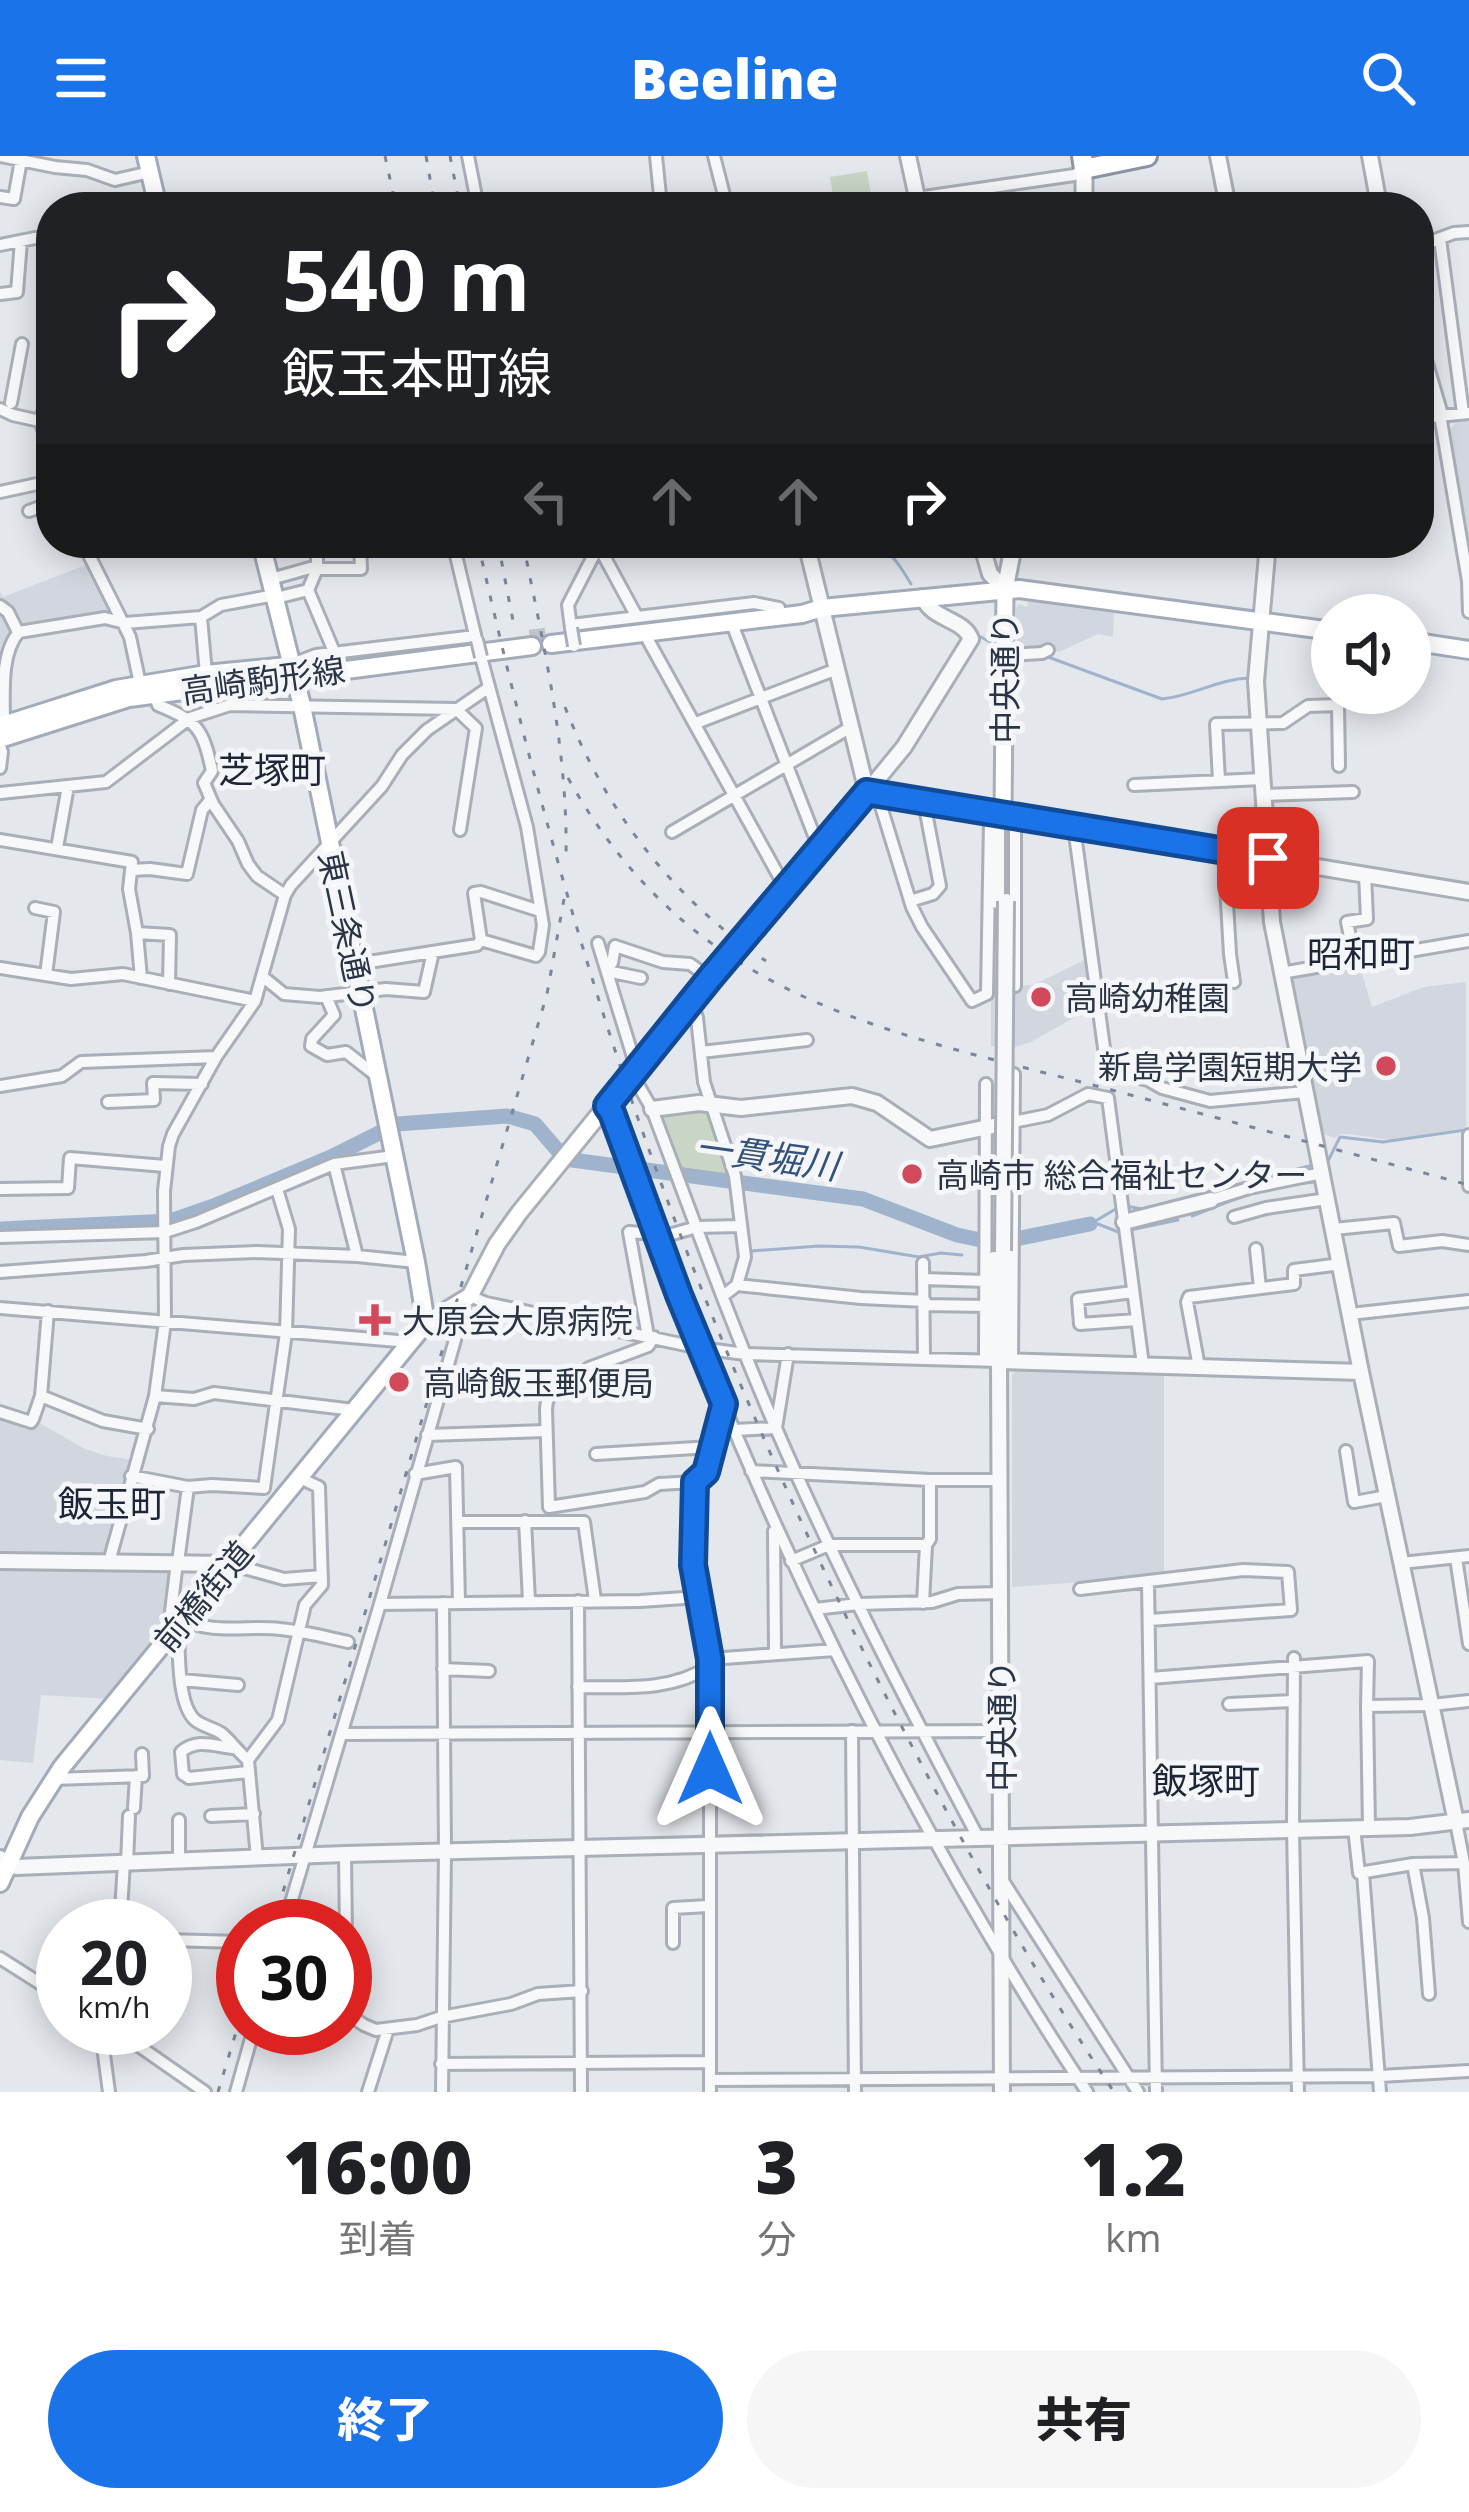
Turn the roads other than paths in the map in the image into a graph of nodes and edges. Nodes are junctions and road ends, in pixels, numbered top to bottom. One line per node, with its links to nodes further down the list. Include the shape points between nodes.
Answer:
1 (1, 156): 10 (street)
2 (468, 156): 13 (street)
3 (656, 156): 14 (street)
4 (724, 156): 9 (street)
5 (908, 156): 16 (street)
6 (1147, 156): 11 (highway)
7 (1218, 156): 18 (street)
8 (1370, 156): 19 (street)
9 (714, 157): 15 (street)
10 (21, 160): 12 (street, via 115,180); 20 (street, via 14,199)
11 (1083, 163): 17 (street, via 1074,175)
12 (148, 164)
13 (475, 192)
14 (660, 192)
15 (723, 192)
16 (916, 192)
17 (975, 192)
18 (1225, 192)
19 (1376, 192)
20 (0, 197)
21 (1469, 232): 23 (street)
22 (36, 238): 25 (street)
23 (1440, 238): 24 (street); 31 (street)
24 (1434, 240)
25 (21, 241): 26 (street); 27 (street, via 17,292)
26 (0, 244)
27 (0, 294)
28 (22, 344): 30 (street)
29 (1434, 400): 32 (street)
30 (6, 406): 33 (street, via 13,415)
31 (1466, 413): 32 (street)
32 (1440, 415): 34 (street); 51 (street)
33 (36, 416)
34 (1434, 416)
35 (36, 484): 36 (street)
36 (0, 492)
37 (36, 508): 38 (street)
38 (29, 511)
39 (90, 558): 62 (street)
40 (265, 558): 54 (main road, 東三条通り)
41 (317, 558): 50 (street)
42 (361, 558): 50 (street, via 361,569)
43 (457, 558): 68 (street)
44 (592, 558): 64 (street, via 570,600)
45 (606, 558): 61 (street)
46 (810, 558): 57 (street)
47 (985, 558): 52 (street)
48 (1011, 558): 52 (main road, 中央通り)
49 (1267, 558): 63 (street)
50 (317, 568): 53 (street); 54 (street)
51 (1469, 581): 58 (street)
52 (1005, 589): 55 (main road); 63 (main road); 75 (main road, 中央通り)
53 (308, 590): 54 (street); 77 (street)
54 (274, 591): 60 (street); 79 (main road, 東三条通り)
55 (923, 597): 57 (main road); 100 (street, via 970,639)
56 (0, 606): 67 (street)
57 (822, 608): 59 (main road); 78 (street)
58 (1469, 612)
59 (783, 616): 61 (street, via 747,604); 66 (street); 69 (main road)
60 (201, 617): 62 (street); 80 (street)
61 (637, 617): 64 (street)
62 (121, 621): 67 (street); 82 (street)
63 (1263, 622): 65 (main road); 88 (street)
64 (571, 626): 70 (street, bridge, via 578,649)
65 (1311, 628)
66 (734, 629): 70 (street); 83 (street)
67 (18, 632): 90 (street, via 5,655)
68 (476, 638): 76 (street, bridge); 77 (street)
69 (550, 640)
70 (648, 640): 87 (street)
71 (531, 642): 77 (main road, 高崎駒形線)
72 (1431, 644): 74 (main road)
73 (1048, 650): 75 (street)
74 (1469, 650)
75 (1005, 655): 104 (main road, 中央通り)
76 (482, 658): 77 (street, via 346,675); 81 (street)
77 (336, 662): 79 (main road, 高崎駒形線)
78 (837, 669): 83 (street); 89 (street)
79 (292, 670): 80 (main road, 高崎駒形線); 82 (main road, 高崎駒形線); 84 (main road, 東三条通り)
80 (206, 674): 82 (main road, 高崎駒形線)
81 (488, 688): 85 (street); 122 (street)
82 (147, 689): 86 (street, via 158,705); 90 (main road, 高崎駒形線)
83 (761, 697): 87 (street); 91 (street)
84 (302, 706): 85 (street); 86 (street, via 230,705); 109 (main road, 東三条通り)
85 (459, 711): 106 (street, via 476,728); 109 (street, via 402,755)
86 (190, 718): 96 (street, via 106,782); 102 (street, via 205,741)
87 (696, 723): 101 (street)
88 (1259, 723): 92 (street, via 1338,705); 94 (street, via 1216,724); 97 (street)
89 (850, 727): 91 (street); 100 (street)
90 (1, 734): 93 (street)
91 (787, 764): 101 (street); 111 (street)
92 (1339, 766)
93 (0, 768)
94 (1219, 781): 95 (street); 97 (street)
95 (1134, 785)
96 (68, 786): 99 (street); 110 (street)
97 (1263, 787): 98 (street); 113 (street)
98 (1353, 791)
99 (0, 793)
100 (874, 793): 103 (main road); 111 (main road); 119 (street)
101 (735, 795): 107 (street); 116 (street)
102 (211, 799): 114 (street, via 187,874); 118 (street, via 257,876)
103 (924, 802): 104 (main road); 119 (street, via 940,886)
104 (1003, 815): 105 (street); 120 (street, 中央通り)
105 (1074, 826): 112 (street); 154 (street, via 1107,1070 1210,1101)
106 (460, 830)
107 (672, 832)
108 (0, 840): 110 (street)
109 (330, 841): 118 (street); 129 (main road, 東三条通り)
110 (57, 848): 114 (street, via 132,862)
111 (819, 848): 116 (main road)
112 (1224, 851): 113 (street); 138 (street)
113 (1268, 858): 115 (street); 132 (street)
114 (132, 870): 123 (street)
115 (1365, 874): 117 (street); 128 (street, via 1367,920 1347,922)
116 (786, 889): 137 (main road)
117 (1469, 892)
118 (285, 895): 134 (street)
119 (910, 901): 120 (street, via 972,1001 987,994)
120 (1002, 903): 140 (street); 179 (street, 中央通り, bridge)
121 (35, 908): 133 (street, via 54,912)
122 (540, 910): 124 (street, via 536,956); 124 (street, via 474,892)
123 (137, 933): 135 (street); 139 (street, via 170,934)
124 (481, 940): 127 (street)
125 (1469, 941): 128 (street)
126 (598, 943): 131 (street)
127 (433, 952): 129 (street); 141 (street, via 424,992)
128 (1355, 962): 132 (street)
129 (356, 964): 141 (main road, 東三条通り)
130 (0, 968): 133 (street)
131 (606, 968): 136 (street); 137 (street, via 615,946 690,964); 148 (street)
132 (1281, 973): 154 (street)
133 (46, 975): 135 (street)
134 (262, 976): 142 (street, via 284,994); 143 (street)
135 (141, 977): 139 (street)
136 (640, 978)
137 (710, 978): 144 (main road)
138 (1234, 982)
139 (169, 984): 143 (street)
140 (1016, 986)
141 (361, 993): 142 (street); 150 (main road, 東三条通り)
142 (326, 996): 150 (street, via 334,1015 311,1046 327,1055 346,1052)
143 (255, 1001): 147 (street)
144 (689, 1006): 146 (street); 148 (main road)
145 (807, 1040): 146 (street)
146 (701, 1052): 156 (street)
147 (216, 1057): 151 (street); 153 (street, via 80,1062 62,1076)
148 (635, 1073): 157 (main road); 158 (street)
149 (1014, 1074): 159 (street)
150 (378, 1077): 162 (main road, 東三条通り)
151 (202, 1084): 155 (street, via 153,1083 154,1100); 164 (street)
152 (986, 1084): 160 (street)
153 (0, 1087)
154 (1305, 1092): 165 (street)
155 (108, 1102)
156 (710, 1103): 158 (street); 160 (street, via 741,1108 852,1096 930,1139); 174 (street)
157 (607, 1106): 177 (street); 195 (main road, via 503,1235)
158 (652, 1109): 175 (street)
159 (1013, 1122): 160 (street); 172 (street, via 1088,1094 1108,1098); 179 (street)
160 (986, 1129): 179 (street)
161 (1469, 1135): 166 (street)
162 (394, 1156): 163 (street); 185 (main road, 東三条通り)
163 (334, 1164): 168 (street); 183 (street)
164 (165, 1166): 167 (street, via 70,1158 68,1188); 173 (street)
165 (1321, 1166): 169 (street); 170 (street)
166 (1469, 1186)
167 (0, 1189)
168 (277, 1189): 173 (street); 182 (street)
169 (1327, 1199): 171 (street); 176 (street)
170 (1211, 1200): 172 (street)
171 (1234, 1216)
172 (1124, 1222): 193 (street)
173 (165, 1226): 178 (street); 184 (street)
174 (742, 1226): 175 (street); 191 (street, via 745,1257)
175 (697, 1227): 177 (street); 194 (street)
176 (1334, 1229): 180 (street, via 1394,1223 1399,1246); 187 (street)
177 (657, 1236): 206 (street, via 629,1232); 208 (street)
178 (0, 1237)
179 (999, 1244): 190 (street); 212 (street, 中央通り)
180 (1469, 1245)
181 (1256, 1249): 192 (street)
182 (288, 1252): 183 (street); 184 (street); 205 (street)
183 (357, 1256): 185 (street)
184 (165, 1258): 188 (street); 203 (street)
185 (416, 1262): 204 (main road, 東三条通り)
186 (923, 1263): 189 (street)
187 (1341, 1264): 192 (street, via 1294,1270 1294,1284); 201 (street)
188 (0, 1271)
189 (923, 1280): 190 (street); 197 (street)
190 (986, 1281): 198 (street)
191 (736, 1286): 194 (street); 197 (street)
192 (1260, 1288): 214 (street, via 1189,1297)
193 (1133, 1292): 202 (street); 202 (street, via 1078,1299 1080,1324)
194 (723, 1296): 209 (street)
195 (466, 1298): 204 (main road); 206 (street); 226 (street)
196 (1469, 1301): 201 (street)
197 (925, 1303): 198 (street); 211 (street)
198 (986, 1306): 212 (street)
199 (0, 1308): 200 (street)
200 (48, 1311): 203 (street); 216 (street)
201 (1350, 1314): 215 (street)
202 (1136, 1320): 213 (street)
203 (165, 1322): 205 (street); 217 (street)
204 (426, 1323): 207 (main road, 前橋街道)
205 (286, 1333): 207 (street); 218 (street)
206 (651, 1336): 208 (street); 224 (street, via 648,1346 559,1384 547,1401)
207 (407, 1347): 220 (main road, 前橋街道)
208 (700, 1348): 209 (street); 219 (street)
209 (745, 1354): 210 (street); 222 (street)
210 (788, 1354): 211 (street); 222 (street)
211 (924, 1358): 212 (street)
212 (999, 1360): 213 (street); 236 (street, 中央通り)
213 (1143, 1365): 214 (street)
214 (1199, 1366): 215 (street)
215 (1361, 1372): 239 (street)
216 (41, 1396): 221 (street, via 31,1422); 223 (street)
217 (155, 1396): 218 (street); 223 (street)
218 (277, 1402): 220 (street); 238 (street, via 264,1488)
219 (724, 1404): 225 (street); 227 (street)
220 (357, 1410): 234 (main road, 前橋街道)
221 (0, 1412)
222 (776, 1428): 225 (street); 231 (street)
223 (148, 1429): 233 (street)
224 (546, 1430): 226 (street); 240 (street)
225 (734, 1430): 230 (street)
226 (427, 1435): 232 (street)
227 (712, 1447): 229 (street); 237 (street)
228 (1346, 1451): 239 (street, via 1354,1502)
229 (596, 1454)
230 (752, 1472): 231 (street); 244 (street)
231 (796, 1473): 235 (street); 245 (street)
232 (415, 1474): 242 (street, via 456,1467); 265 (street)
233 (131, 1476): 238 (street); 250 (street)
234 (300, 1478): 253 (main road, 前橋街道); 254 (street, via 319,1487)
235 (930, 1480): 236 (street); 246 (street)
236 (1000, 1480): 257 (street, 中央通り)
237 (695, 1482): 240 (street); 258 (street)
238 (188, 1487): 251 (street)
239 (1387, 1496): 252 (street)
240 (549, 1507): 243 (street)
241 (525, 1521): 242 (street); 243 (street); 260 (street)
242 (458, 1522): 262 (street)
243 (549, 1522): 259 (street, via 584,1522)
244 (774, 1523): 249 (street); 274 (street)
245 (829, 1545): 246 (street); 249 (street); 266 (street)
246 (926, 1545): 264 (street)
247 (1462, 1557): 252 (street); 272 (street)
248 (0, 1561): 250 (street)
249 (791, 1561): 267 (street)
250 (109, 1562): 251 (street)
251 (178, 1562): 253 (street); 269 (street)
252 (1401, 1563): 286 (street)
253 (230, 1564): 254 (street, via 284,1579); 269 (main road, 前橋街道)
254 (322, 1576): 270 (street)
255 (1148, 1583): 256 (street); 268 (street); 268 (street, via 1288,1572 1291,1610)
256 (1080, 1589)
257 (1001, 1593): 264 (street); 291 (street, 中央通り)
258 (699, 1597): 259 (street); 275 (street)
259 (596, 1600): 261 (street)
260 (529, 1601): 261 (street); 262 (street)
261 (578, 1601): 282 (street)
262 (458, 1602): 263 (street)
263 (442, 1603): 265 (street); 277 (street)
264 (923, 1603): 266 (street)
265 (380, 1604): 295 (street)
266 (858, 1604): 267 (street); 293 (street)
267 (814, 1609): 273 (street)
268 (1150, 1620): 279 (street)
269 (176, 1628): 270 (street); 280 (street); 301 (main road, 前橋街道)
270 (299, 1631): 271 (street); 298 (street, via 278,1720)
271 (348, 1642)
272 (1469, 1644)
273 (835, 1650): 274 (street); 290 (street)
274 (776, 1653): 275 (street)
275 (710, 1662): 282 (street, via 691,1678 658,1686); 288 (street)
276 (1294, 1662): 279 (street); 283 (street); 287 (street, via 1368,1661)
277 (443, 1670): 278 (street); 294 (street)
278 (489, 1671)
279 (1150, 1678): 308 (street)
280 (181, 1681): 281 (street); 296 (street, via 193,1719)
281 (238, 1685)
282 (578, 1688): 292 (street)
283 (1294, 1701): 285 (street); 306 (street)
284 (1469, 1701): 286 (street)
285 (1229, 1703)
286 (1431, 1705): 287 (street); 305 (street)
287 (1367, 1706): 307 (street)
288 (710, 1731): 289 (street); 292 (street); 313 (street)
289 (852, 1731): 290 (street); 312 (street)
290 (877, 1731): 293 (street); 311 (street)
291 (1001, 1731): 293 (street); 309 (street, 中央通り)
292 (579, 1732): 294 (street); 314 (street)
293 (922, 1732): 310 (street)
294 (443, 1733): 295 (street); 315 (street)
295 (341, 1734): 317 (street)
296 (233, 1748): 298 (street); 298 (street, via 184,1747 183,1774)
297 (142, 1754): 300 (street)
298 (248, 1766): 302 (street)
299 (157, 1775): 300 (street)
300 (140, 1776): 301 (street); 321 (street)
301 (53, 1779): 319 (main road, 前橋街道)
302 (254, 1814): 303 (street); 318 (street)
303 (211, 1816)
304 (179, 1820): 320 (street)
305 (1462, 1821): 307 (street); 322 (street)
306 (1293, 1828): 307 (street); 308 (street); 348 (street)
307 (1362, 1828): 324 (street)
308 (1150, 1833): 309 (street); 352 (street)
309 (1001, 1838): 310 (street); 325 (street, 中央通り)
310 (979, 1839): 311 (street)
311 (934, 1840): 312 (street); 333 (street)
312 (851, 1842): 313 (street); 355 (street)
313 (711, 1845): 314 (street); 330 (street)
314 (580, 1848): 315 (street); 336 (street)
315 (445, 1852): 316 (street); 338 (street)
316 (345, 1854): 317 (street); 329 (street)
317 (304, 1856): 318 (street); 328 (street)
318 (257, 1858): 320 (street)
319 (4, 1860): 321 (street, via 16,1867); 326 (main road, 前橋街道)
320 (179, 1860): 321 (street)
321 (125, 1863): 327 (street)
322 (1464, 1863): 323 (street); 331 (street)
323 (1413, 1864): 324 (street); 337 (street)
324 (1363, 1873): 349 (street)
325 (1001, 1878): 333 (street, 中央通り); 351 (street)
326 (0, 1883)
327 (122, 1899)
328 (292, 1899)
329 (345, 1899)
330 (708, 1906): 332 (street, via 673,1908); 344 (street)
331 (1469, 1922)
332 (673, 1943)
333 (1002, 1956): 350 (street); 353 (street, 中央通り)
334 (0, 1958): 335 (street)
335 (36, 1981)
336 (582, 1990): 338 (street); 346 (street)
337 (1429, 1994)
338 (441, 2017): 340 (street); 345 (street)
339 (372, 2028): 340 (street)
340 (388, 2029): 359 (street)
341 (104, 2055): 356 (street)
342 (152, 2055): 357 (street)
343 (246, 2055): 358 (street)
344 (710, 2062): 346 (street); 354 (street)
345 (441, 2064): 346 (street); 360 (street)
346 (581, 2064): 361 (street)
347 (1469, 2071): 349 (street)
348 (1298, 2076): 349 (street); 352 (street); 365 (street)
349 (1380, 2076): 366 (street)
350 (1077, 2077): 351 (street); 353 (street); 362 (street)
351 (1129, 2077): 352 (street); 363 (street)
352 (1156, 2077): 364 (street)
353 (1002, 2084): 355 (street)
354 (710, 2086): 355 (street)
355 (855, 2086)
356 (109, 2092)
357 (205, 2092)
358 (236, 2092)
359 (368, 2092)
360 (442, 2092)
361 (580, 2092)
362 (1087, 2092)
363 (1138, 2092)
364 (1156, 2092)
365 (1298, 2092)
366 (1380, 2092)

